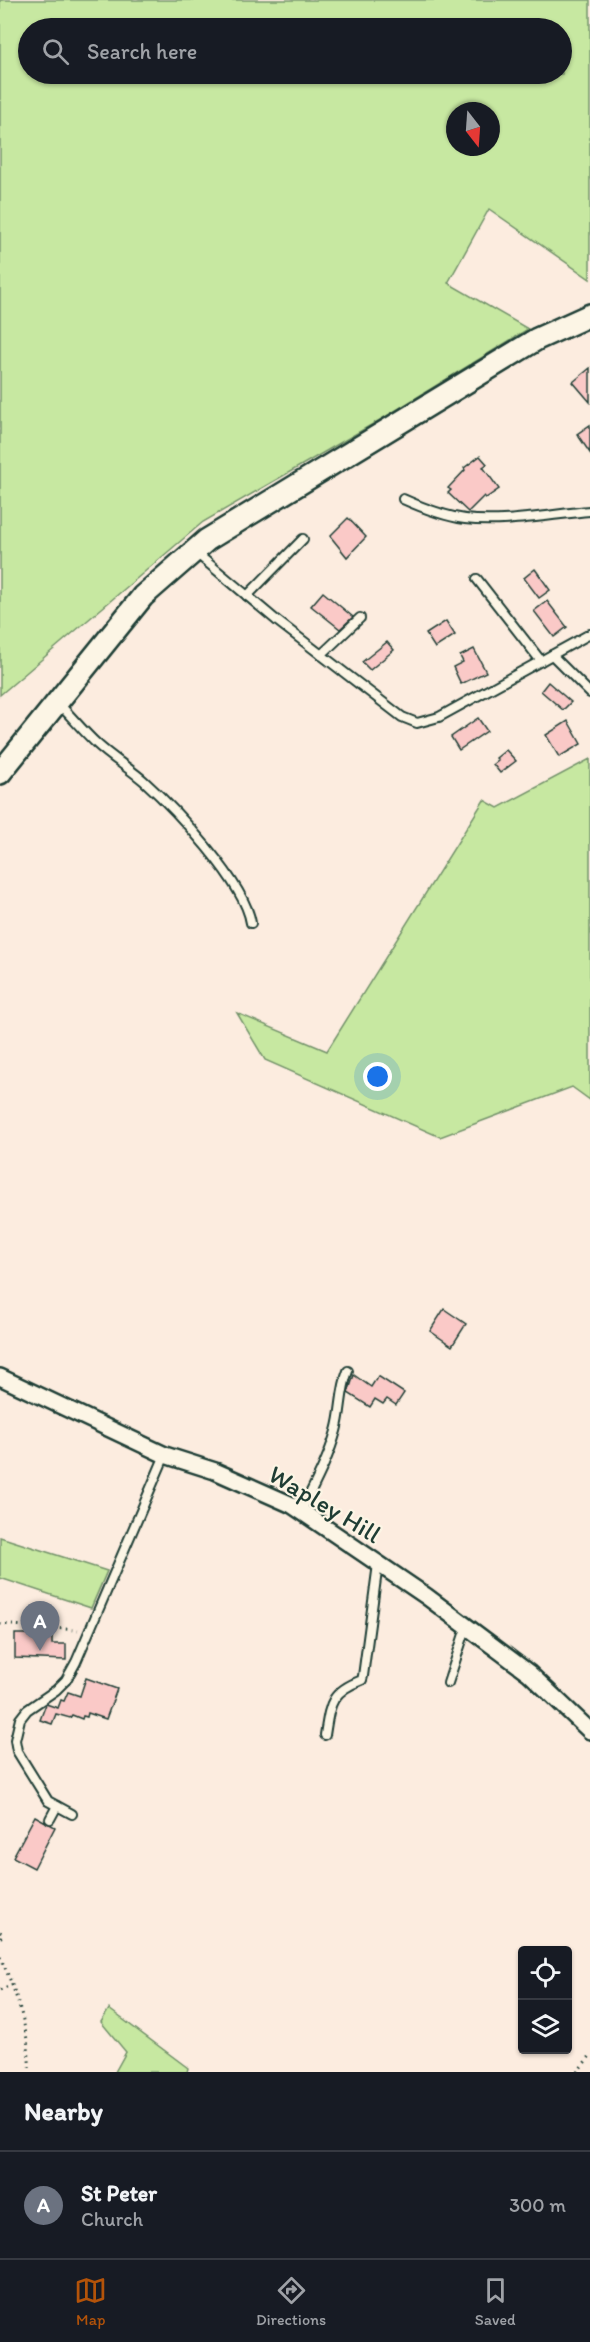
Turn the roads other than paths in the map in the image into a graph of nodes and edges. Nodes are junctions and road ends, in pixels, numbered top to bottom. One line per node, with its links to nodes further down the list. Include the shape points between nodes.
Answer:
1 (590, 315): 5 (main road, via 527,345)
2 (403, 499): 3 (lane, via 466,519)
3 (590, 511)
4 (303, 539): 7 (lane)
5 (194, 551): 7 (lane); 14 (main road, via 143,596)
6 (477, 579): 12 (lane)
7 (247, 596): 10 (lane)
8 (360, 618): 10 (lane)
9 (590, 634): 11 (lane)
10 (321, 655): 12 (lane, via 402,717 417,723 439,717)
11 (552, 655): 12 (lane); 13 (lane)
12 (541, 661)
13 (590, 693)
14 (57, 702): 15 (main road); 16 (lane, via 190,830 231,878 245,902)
15 (0, 772)
16 (251, 923)
17 (348, 1371): 20 (lane, via 331,1446)
18 (0, 1377): 19 (street, Wapley Hill)
19 (165, 1455): 20 (street, Wapley Hill, via 215,1471); 26 (lane, via 66,1680 20,1719 15,1740 17,1751 48,1801)
20 (302, 1512): 21 (street, Wapley Hill)
21 (378, 1564): 22 (street, Wapley Hill); 25 (lane, via 362,1680 335,1695)
22 (468, 1627): 23 (lane); 24 (street, Wapley Hill, via 530,1673)
23 (448, 1683)
24 (590, 1731)
25 (325, 1735)
26 (57, 1806): 27 (lane); 28 (lane)
27 (72, 1814)
28 (50, 1819)

